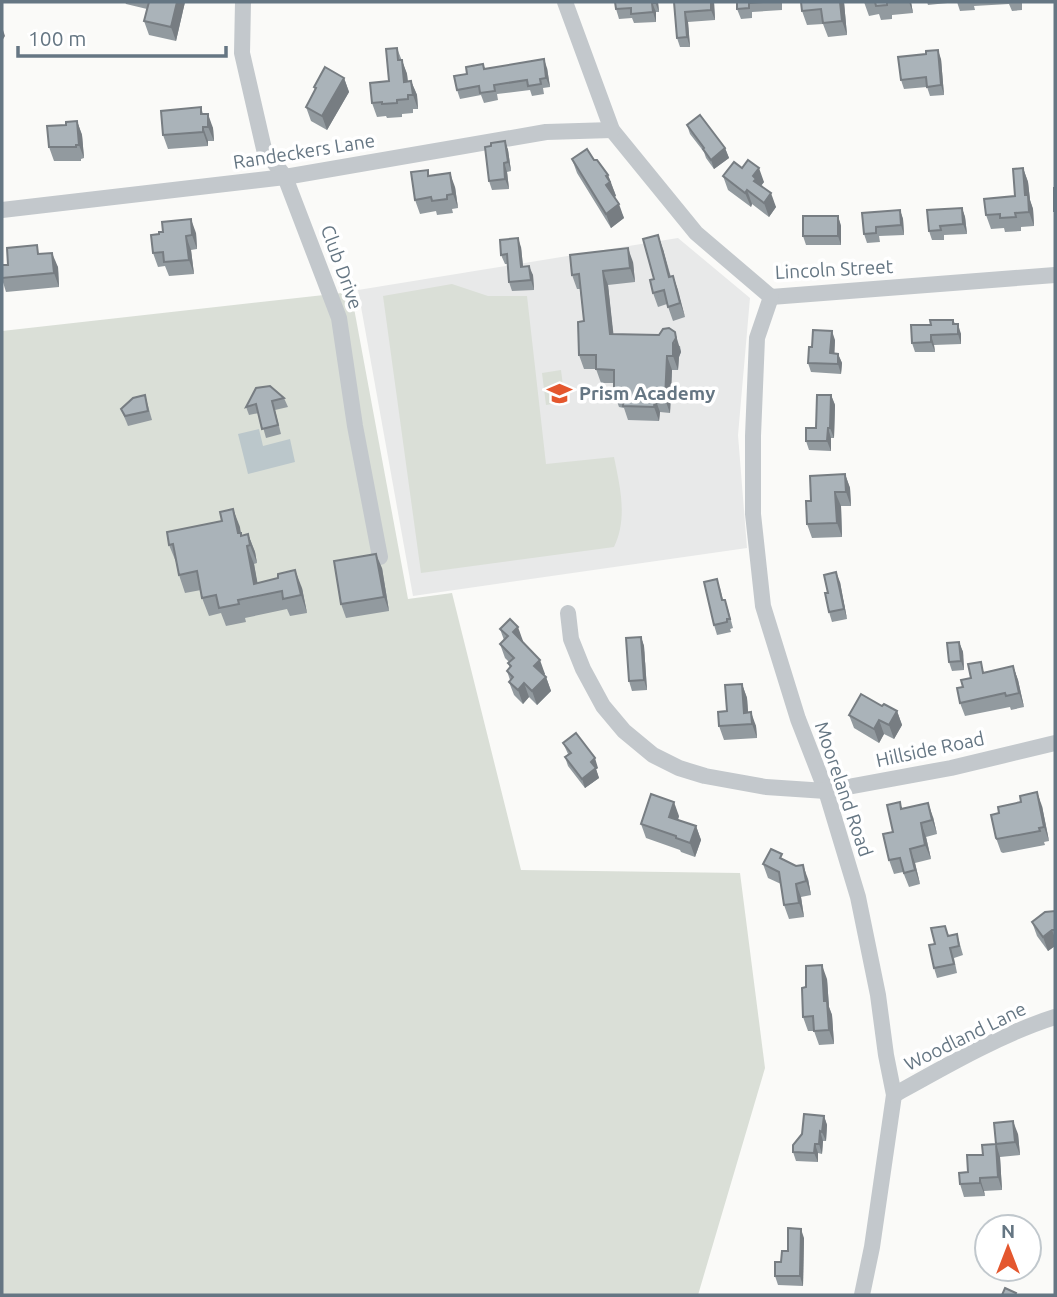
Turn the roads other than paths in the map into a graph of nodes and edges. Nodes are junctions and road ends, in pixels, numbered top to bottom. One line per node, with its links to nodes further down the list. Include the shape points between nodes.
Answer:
1 (243, 2): 4 (street, Club Drive, via 242,53 264,149)
2 (565, 2): 3 (street, Lincoln Street)
3 (611, 130): 4 (street, Randeckers Lane, via 546,132); 7 (street, Lincoln Street, via 696,233)
4 (285, 177): 5 (street, Randeckers Lane); 8 (street, Club Drive, via 340,318)
5 (2, 210)
6 (1055, 275): 7 (street, Lincoln Street)
7 (771, 297): 11 (street, Mooreland Road, via 757,338 754,527 763,606)
8 (380, 557)
9 (568, 613): 11 (street, Hillside Road, via 571,639 603,706 653,755 705,776)
10 (1055, 743): 11 (street, Hillside Road)
11 (826, 791): 13 (street, Mooreland Road, via 858,897)
12 (1055, 1017): 13 (street, Woodland Lane, via 1032,1024)
13 (894, 1095): 14 (street, Mooreland Road)
14 (862, 1295)

